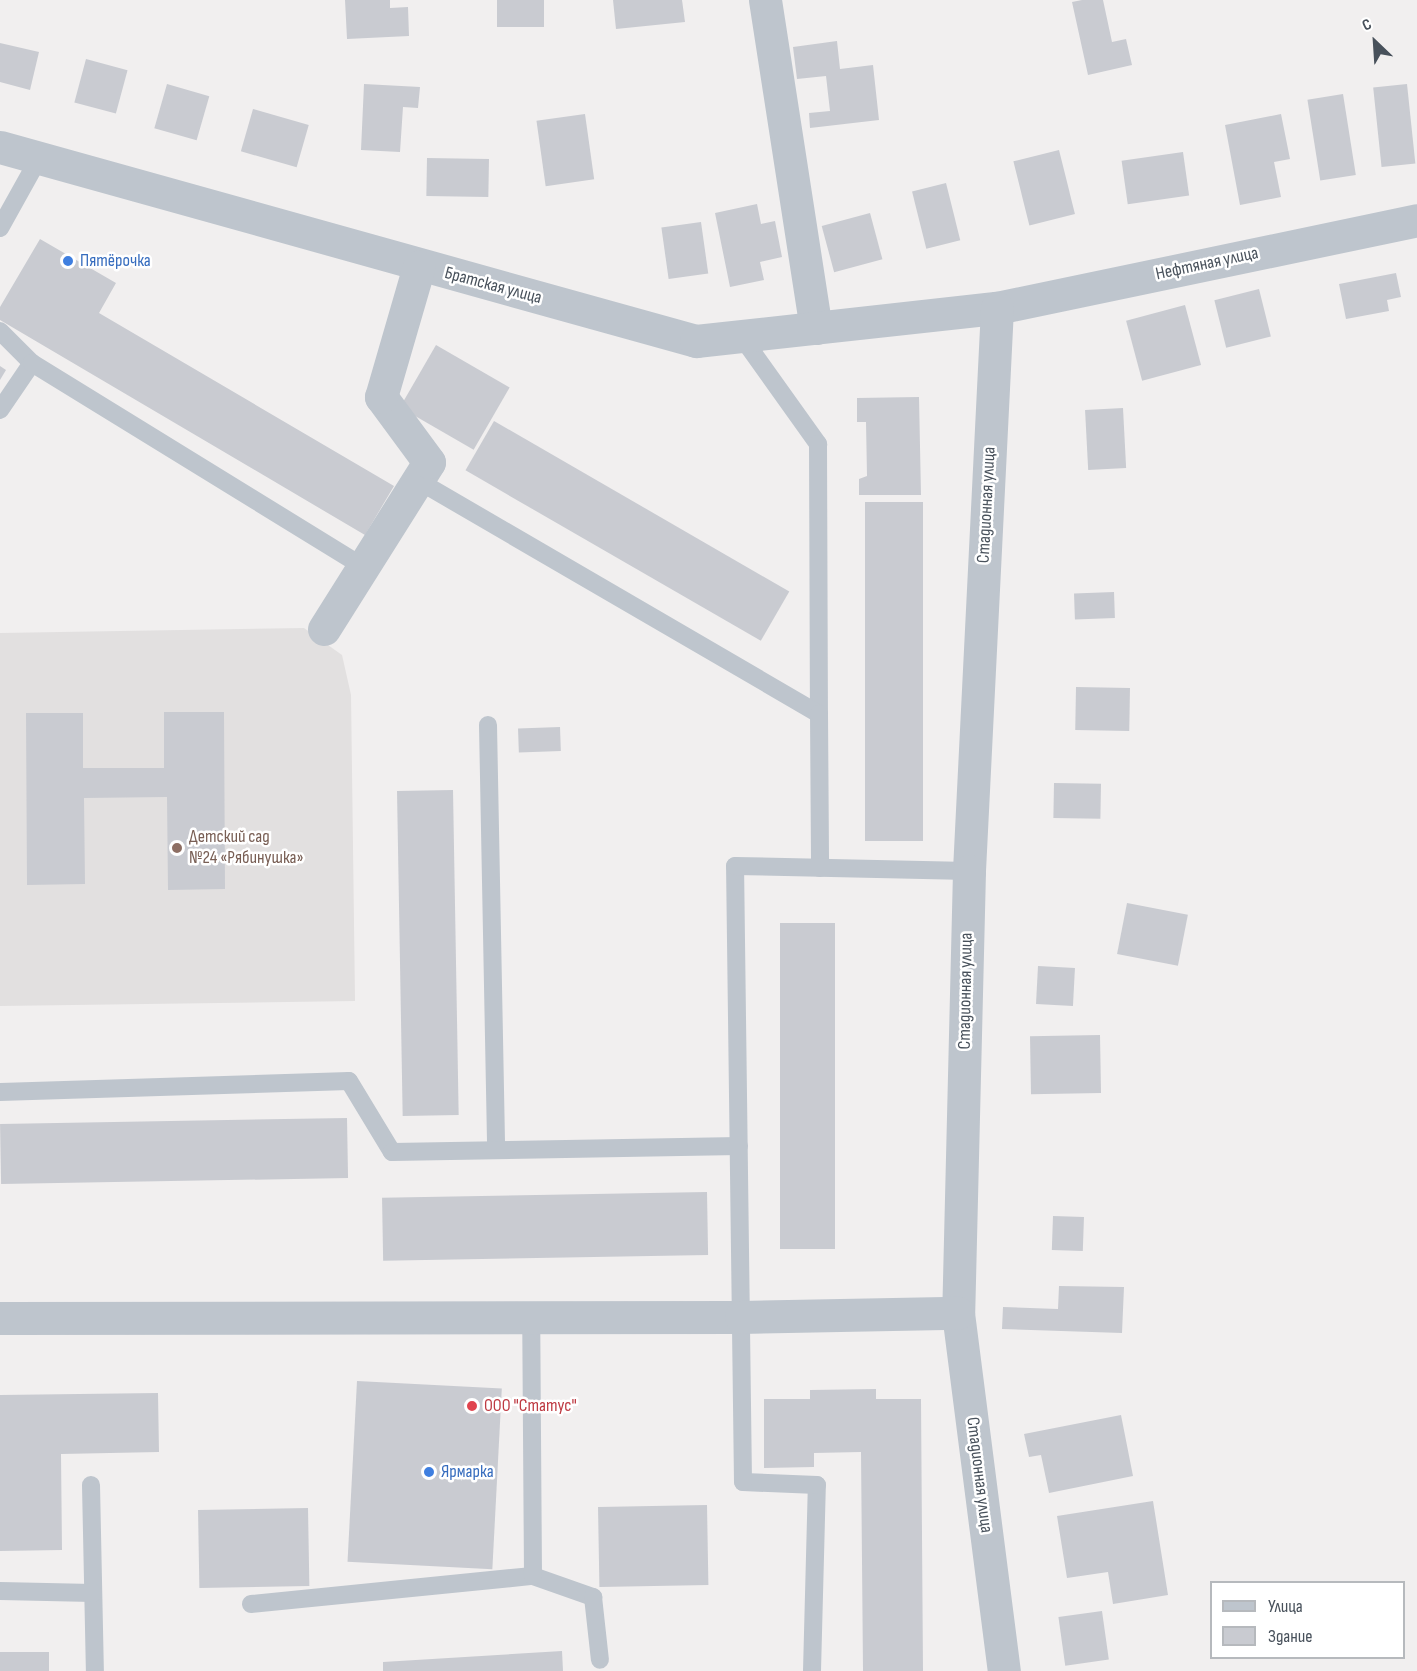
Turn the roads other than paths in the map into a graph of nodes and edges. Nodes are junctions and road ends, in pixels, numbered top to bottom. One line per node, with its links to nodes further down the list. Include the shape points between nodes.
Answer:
1 (765, 0): 8 (street)
2 (0, 147): 3 (street, Братская улица)
3 (39, 158): 5 (lane); 6 (street, Братская улица)
4 (1417, 220): 7 (street, Нефтяная улица)
5 (0, 228)
6 (418, 266): 10 (street, Братская улица, via 696,341); 13 (street, via 381,397 429,462)
7 (997, 308): 8 (street, Братская улица); 19 (street, Стадионная улица)
8 (816, 328): 10 (street, Братская улица)
9 (0, 331): 11 (lane)
10 (741, 336): 16 (lane, via 818,444)
11 (32, 363): 12 (lane); 14 (lane)
12 (0, 410)
13 (417, 480): 14 (street); 16 (lane)
14 (363, 567): 15 (street)
15 (324, 628)
16 (819, 714): 18 (lane)
17 (488, 725): 22 (lane)
18 (820, 868): 19 (lane); 21 (lane, via 735,866)
19 (969, 870): 23 (street, Стадионная улица)
20 (0, 1092): 22 (lane, via 349,1081 392,1152)
21 (739, 1146): 22 (lane); 26 (lane)
22 (496, 1150)
23 (958, 1313): 26 (street); 35 (street, Стадионная улица)
24 (531, 1314): 25 (street); 26 (street); 28 (lane)
25 (0, 1317)
26 (741, 1317): 34 (lane, via 743,1482 817,1485)
27 (91, 1485): 30 (lane)
28 (532, 1576): 31 (lane); 32 (lane, via 593,1597)
29 (0, 1592): 30 (lane)
30 (93, 1593): 33 (lane)
31 (251, 1604)
32 (600, 1660)
33 (95, 1671)
34 (812, 1671)
35 (1004, 1671)

